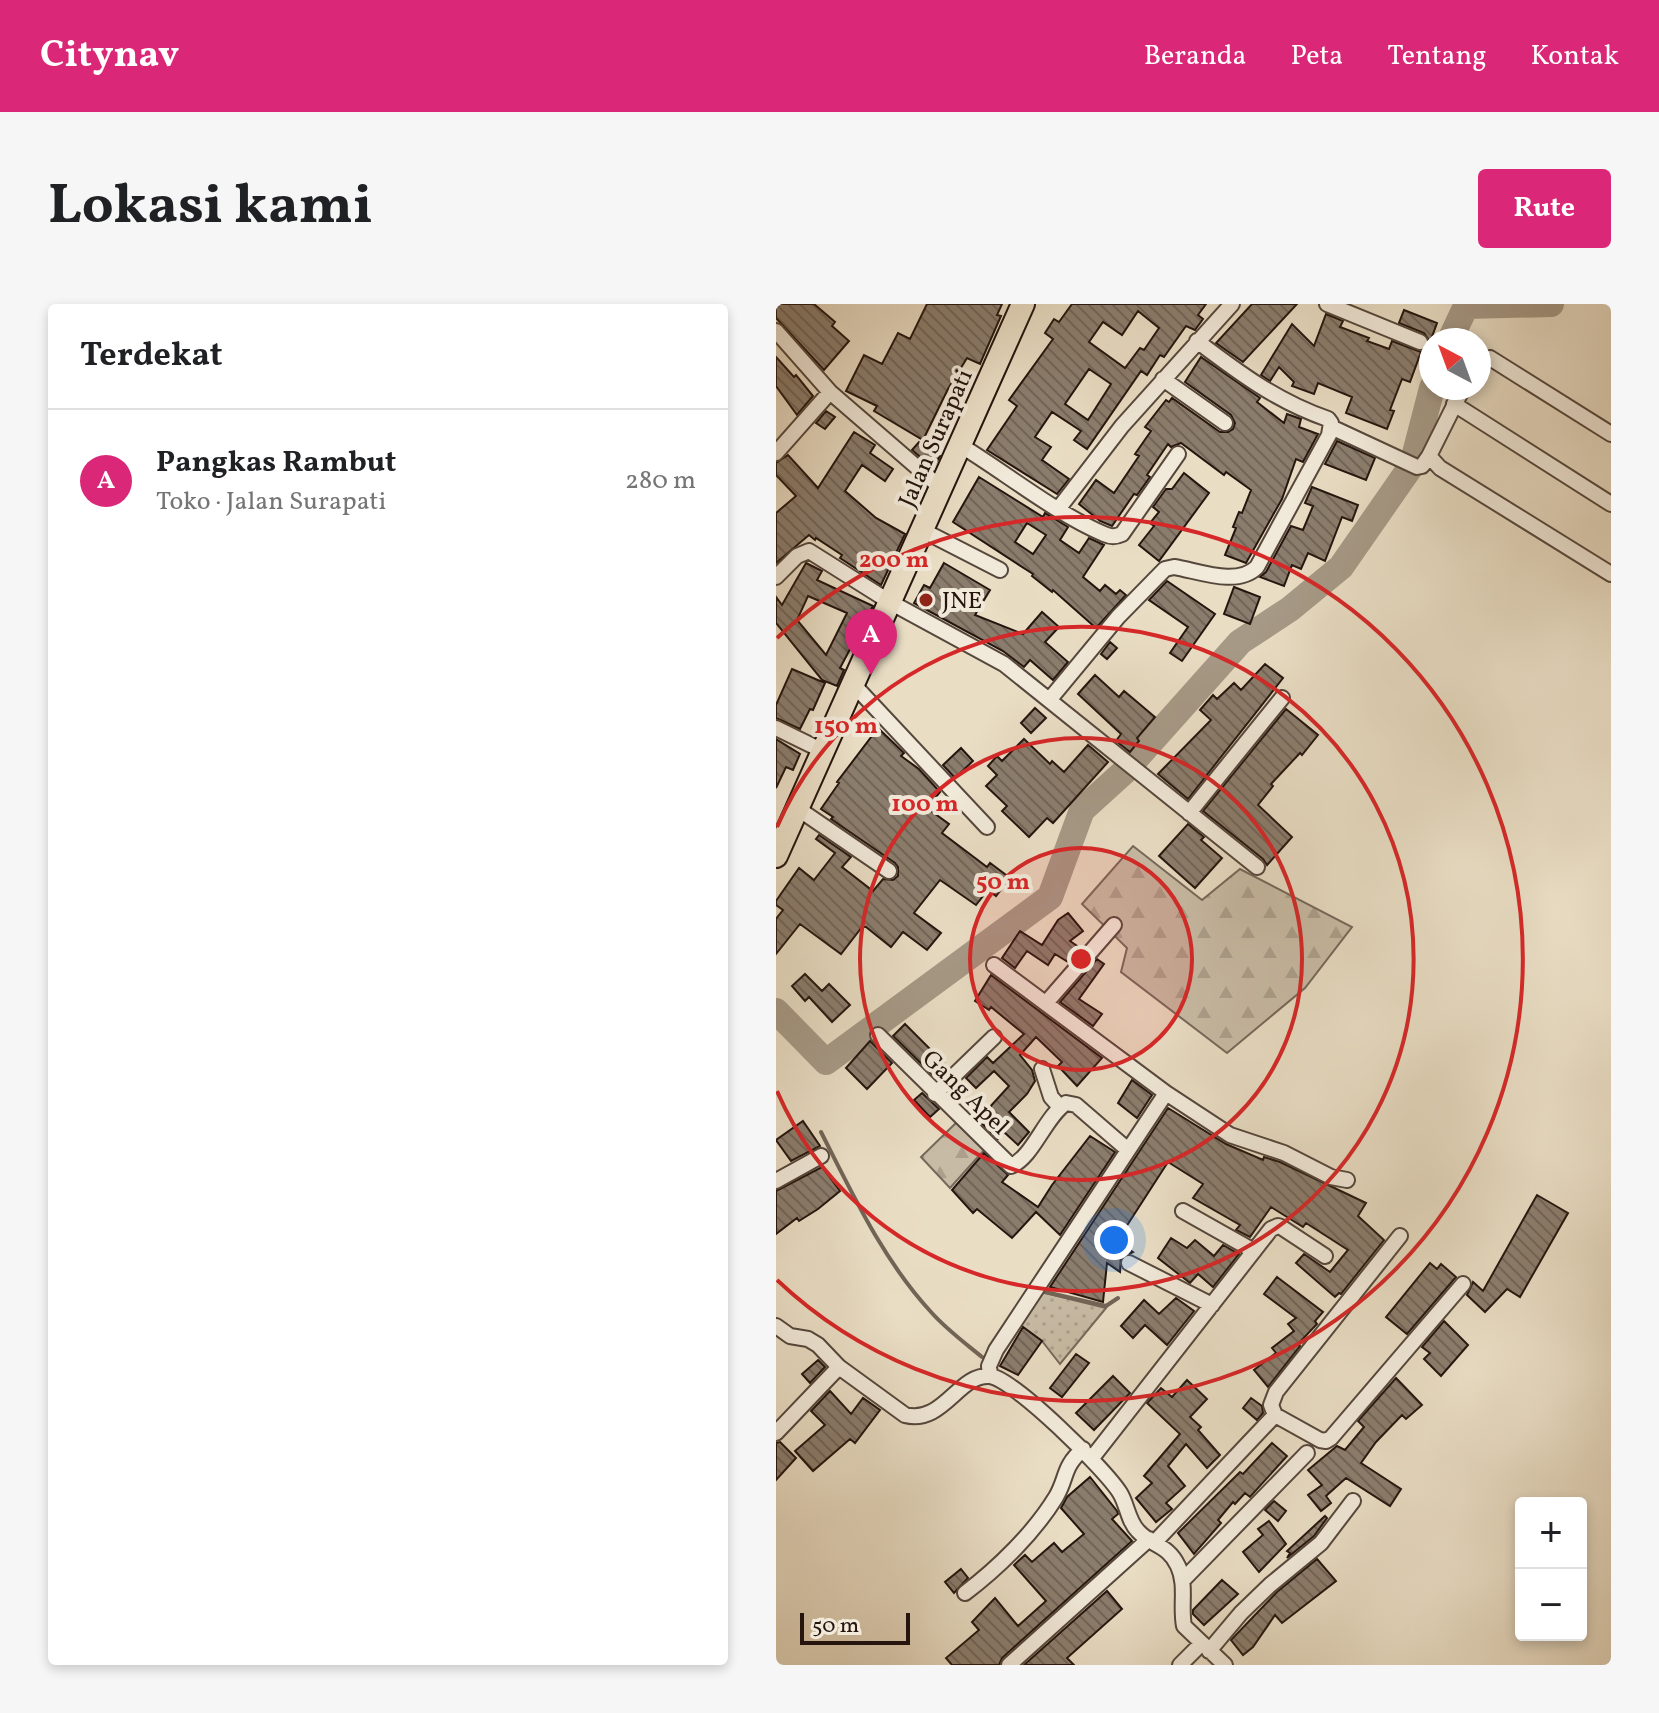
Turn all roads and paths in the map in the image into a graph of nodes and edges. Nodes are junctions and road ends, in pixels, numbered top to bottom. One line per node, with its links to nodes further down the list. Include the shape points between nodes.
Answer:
1 (1023, 304): 15 (highway, Jalan Surapati)
2 (1232, 304): 5 (street)
3 (1327, 304): 6 (street)
4 (776, 331): 9 (street)
5 (1197, 341): 8 (street); 13 (street, via 1254,385 1328,419)
6 (1419, 342)
7 (1491, 359): 14 (street)
8 (1163, 379): 12 (street); 21 (street)
9 (830, 392): 16 (street); 19 (street)
10 (1456, 400): 11 (street)
11 (1454, 404): 18 (street); 20 (street)
12 (1225, 423)
13 (1331, 427): 18 (street, via 1417,467); 29 (street, via 1250,575 1233,578 1174,567 1158,573)
14 (1611, 434)
15 (960, 445): 19 (highway, Jalan Surapati); 21 (street)
16 (776, 453)
17 (1178, 454): 21 (street, via 1119,536 1106,535)
18 (1429, 456): 24 (street, via 1440,468)
19 (941, 488): 22 (highway, Jalan Surapati)
20 (1611, 504)
21 (1059, 508)
22 (922, 530): 23 (street); 26 (highway, Jalan Surapati)
23 (1000, 570)
24 (1611, 574)
25 (776, 577): 26 (street, via 809,551)
26 (890, 602): 27 (highway, Jalan Surapati); 29 (street, via 1004,664)
27 (853, 684): 31 (highway, Jalan Surapati); 34 (street)
28 (1282, 698): 33 (street)
29 (1050, 699): 33 (street)
30 (776, 728): 31 (street)
31 (823, 751): 32 (highway, Jalan Surapati)
32 (797, 808): 35 (highway, Jalan Surapati); 37 (street)
33 (1189, 813): 36 (street)
34 (987, 827)
35 (776, 856)
36 (1257, 867)
37 (889, 871)
38 (1114, 925): 40 (street)
39 (994, 965): 40 (street)
40 (1046, 1003): 44 (street)
41 (878, 1035): 45 (street, Gang Apel)
42 (994, 1037): 45 (street)
43 (1042, 1069): 46 (street)
44 (1166, 1093): 47 (street); 49 (street, via 1230,1135)
45 (935, 1094): 46 (street, Gang Apel, via 1011,1166)
46 (1060, 1107): 47 (street, via 1076,1105)
47 (1128, 1150): 59 (street)
48 (821, 1156): 50 (street)
49 (1347, 1180)
50 (776, 1181)
51 (1183, 1211): 53 (street)
52 (1400, 1236): 61 (street, via 1276,1392 1271,1405)
53 (1254, 1251): 54 (street, via 1278,1226); 57 (street)
54 (1325, 1256)
55 (1129, 1263): 57 (street)
56 (1463, 1284): 61 (street, via 1331,1438 1320,1440)
57 (1212, 1305): 63 (street)
58 (776, 1326): 60 (street, via 818,1345)
59 (990, 1366): 60 (street, via 916,1418); 63 (street, via 999,1380)
60 (839, 1367): 62 (street)
61 (1275, 1415): 66 (street)
62 (776, 1433)
63 (1088, 1453): 66 (street, via 1119,1492 1138,1531); 68 (street, via 1068,1464 1055,1499 1022,1541)
64 (1307, 1453): 67 (street)
65 (1353, 1501): 69 (street, via 1321,1543)
66 (1152, 1540): 67 (street, via 1169,1551); 70 (street)
67 (1183, 1580): 69 (street, via 1183,1622)
68 (965, 1593)
69 (1205, 1647): 71 (street); 72 (street)
70 (1009, 1665)
71 (1180, 1665)
72 (1225, 1665)

